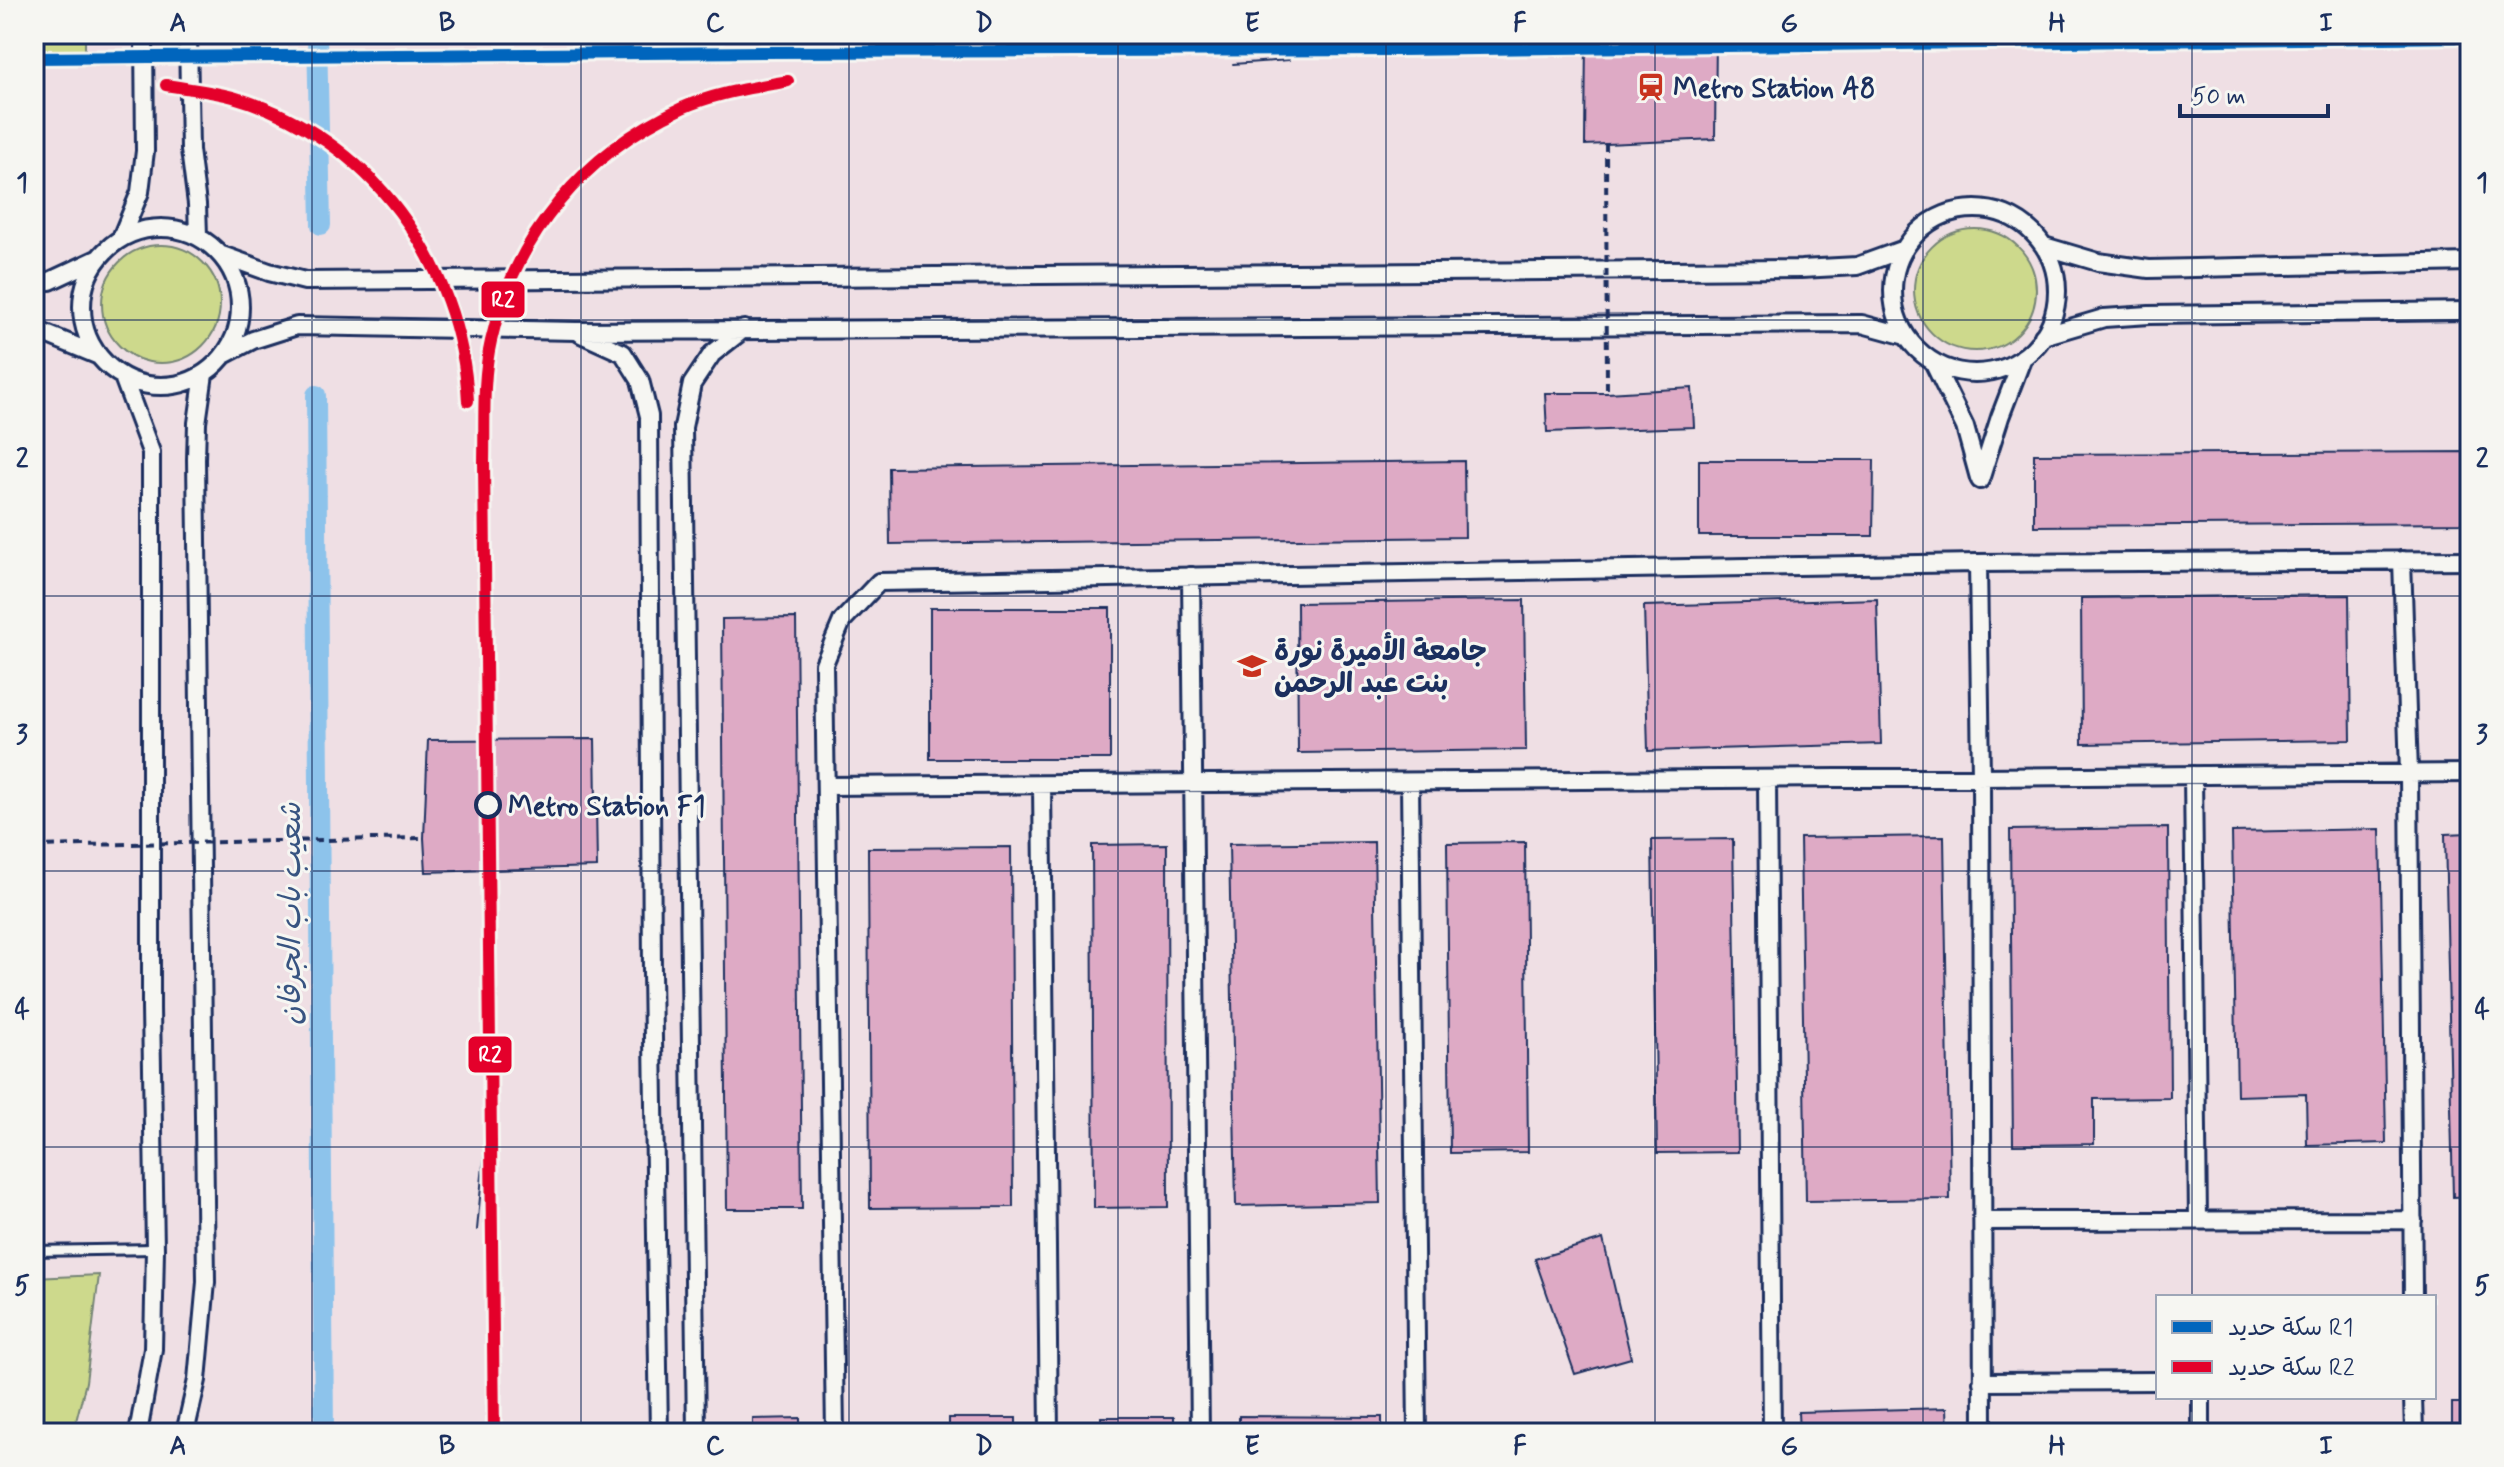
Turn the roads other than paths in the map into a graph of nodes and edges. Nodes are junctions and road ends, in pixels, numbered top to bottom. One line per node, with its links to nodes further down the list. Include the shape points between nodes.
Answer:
1 (144, 34): 4 (street, via 145,151 140,192)
2 (188, 34): 3 (street)
3 (198, 236): 4 (street, via 173,228 146,228); 7 (street)
4 (121, 238): 8 (street)
5 (2044, 246): 6 (street, via 2028,228 1985,209 1939,217); 9 (street, via 2098,262 2149,269); 16 (street, via 2057,291)
6 (1904, 249): 7 (street, via 1857,266 1801,269 305,281); 15 (street, via 1893,293)
7 (222, 255): 18 (street, via 235,278 240,305 237,332)
8 (97, 259): 10 (street, via 50,281); 17 (street, via 85,281 81,307 85,333)
9 (2470, 262)
10 (34, 281)
11 (2470, 311): 16 (street, via 2149,315 2104,318)
12 (34, 329): 17 (street)
13 (744, 329): 14 (street); 15 (street, via 1862,324); 49 (street, via 712,354 692,384 683,427)
14 (576, 331): 18 (street, via 297,326); 48 (street, via 623,353 640,380 649,416)
15 (1906, 336): 20 (street)
16 (2043, 336): 19 (street)
17 (97, 355): 22 (street)
18 (224, 355): 21 (street)
19 (2023, 357): 20 (street, via 1979,373); 20 (street, via 1980,480 1965,427)
20 (1933, 362)
21 (204, 374): 22 (street, via 164,387); 47 (street, via 196,459 206,1282 197,1380)
22 (123, 377): 39 (street, via 151,452)
23 (2402, 560): 24 (street); 25 (street); 27 (street)
24 (2470, 560)
25 (1978, 563): 26 (street); 30 (street)
26 (1191, 576): 33 (street); 35 (street, via 879,582 842,621 824,664)
27 (2409, 773): 28 (street); 29 (street); 37 (street)
28 (2470, 773)
29 (2193, 775): 30 (street); 36 (street)
30 (1981, 777): 31 (street); 38 (street)
31 (1767, 779): 32 (street); 54 (street)
32 (1410, 782): 33 (street); 53 (street)
33 (1193, 783): 34 (street); 52 (street)
34 (1042, 785): 35 (street); 51 (street)
35 (826, 786): 50 (street)
36 (2198, 1220): 37 (street); 38 (street)
37 (2413, 1220): 41 (street)
38 (1983, 1221): 43 (street)
39 (155, 1249): 40 (lane); 46 (street, via 153,1349)
40 (34, 1251)
41 (2413, 1295)
42 (2156, 1381): 43 (street)
43 (1982, 1382): 55 (street)
44 (2201, 1399): 56 (street)
45 (2413, 1399): 57 (street)
46 (138, 1433)
47 (185, 1433)
48 (659, 1433)
49 (696, 1433)
50 (835, 1433)
51 (1049, 1433)
52 (1200, 1433)
53 (1417, 1433)
54 (1772, 1433)
55 (1983, 1433)
56 (2201, 1433)
57 (2414, 1433)

